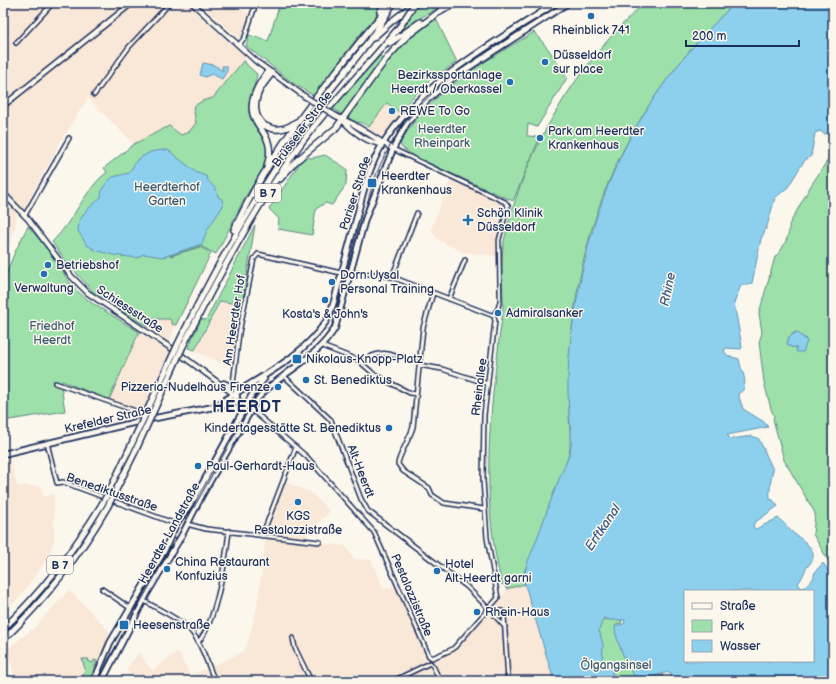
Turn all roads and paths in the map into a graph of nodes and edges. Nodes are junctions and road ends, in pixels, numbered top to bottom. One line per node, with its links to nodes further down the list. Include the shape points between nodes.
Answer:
1 (53, 3): 14 (street)
2 (132, 3): 20 (street)
3 (170, 3): 19 (street, via 129,47)
4 (192, 3): 15 (street)
5 (256, 3): 15 (street, via 245,37)
6 (385, 3): 13 (highway)
7 (392, 3): 13 (highway); 16 (highway, Brüsseler Straße / B 7)
8 (416, 3): 16 (highway, Brüsseler Straße, via 388,24); 17 (highway, Brüsseler Straße / B 7, bridge, via 402,25)
9 (458, 3): 12 (highway, Brüsseler Straße)
10 (556, 3): 24 (main road, Pariser Straße, via 440,80 410,108)
11 (568, 3): 25 (main road, Pariser Straße, via 463,70 435,92 407,123)
12 (443, 9): 17 (highway, Brüsseler Straße, via 406,30); 22 (highway, via 396,47)
13 (373, 23): 21 (highway)
14 (16, 43)
15 (239, 45): 18 (street)
16 (356, 56): 33 (highway, Brüsseler Straße / B 7, via 292,143)
17 (375, 56): 28 (highway, Brüsseler Straße / B 7, via 317,123)
18 (270, 72): 21 (highway, via 257,97 259,119 275,130 290,127); 22 (street, bridge); 26 (highway, via 256,88 251,106 254,119 268,139 270,147 270,157)
19 (94, 96)
20 (3, 106)
21 (300, 119): 26 (highway)
22 (342, 120): 24 (street, via 350,129); 28 (highway, via 296,162)
23 (69, 138): 31 (street)
24 (383, 144): 25 (street); 32 (main road, Pariser Straße, via 366,182)
25 (393, 149): 29 (street, Rheinallee, via 506,202); 36 (main road, Pariser Straße, via 365,219)
26 (262, 178): 33 (highway)
27 (3, 193): 31 (street, Schiessstraße)
28 (266, 196): 42 (highway, Brüsseler Straße / B 7)
29 (508, 206): 40 (street, Rheinallee, via 499,240 500,300)
30 (417, 213): 37 (street)
31 (25, 215): 52 (street, Schiessstraße, via 71,276 88,293)
32 (346, 257): 35 (main road, Pariser Straße); 36 (street, via 345,269)
33 (220, 260): 42 (highway, Brüsseler Straße / B 7)
34 (465, 260): 39 (street)
35 (341, 273): 36 (street); 46 (main road, via 326,323 300,351); 52 (street, Am Heerdter Hof, via 258,254 254,259 244,306)
36 (351, 273): 37 (street); 41 (main road, via 335,328)
37 (392, 277): 38 (street)
38 (433, 293): 39 (street); 45 (street, via 424,328)
39 (449, 299): 40 (street)
40 (493, 315): 49 (street, Rheinallee, via 496,321)
41 (322, 344): 44 (street); 47 (main road)
42 (180, 345): 78 (highway, B 7, bridge, via 102,504 64,561); 80 (highway, B 7, bridge, via 134,454 108,506 68,568 41,602)
43 (395, 356): 44 (street, via 386,353 367,358)
44 (362, 363): 53 (street, via 375,375)
45 (419, 365): 49 (street, via 434,367); 53 (street)
46 (267, 375): 50 (main road, via 274,379); 51 (main road); 56 (main road)
47 (284, 376): 50 (main road); 63 (street, Alt-Heerdt, via 331,420 361,500)
48 (54, 383): 58 (street, via 141,413)
49 (488, 384): 62 (street, Rheinallee, via 483,426)
50 (266, 389): 54 (main road)
51 (243, 390): 52 (main road); 52 (main road, via 239,396)
52 (235, 393): 55 (main road, Krefelder Straße); 55 (main road, Krefelder Straße, via 232,403); 56 (main road)
53 (416, 394): 62 (street, via 411,435 398,461 399,467 429,488 432,495 444,503)
54 (255, 403): 56 (main road); 57 (main road)
55 (218, 405): 58 (main road, Krefelder Straße)
56 (245, 406): 57 (main road); 64 (main road, Heerdter Landstraße, via 195,497)
57 (252, 410): 60 (street, Pestalozzistraße); 67 (main road, Heerdter Landstraße)
58 (145, 420): 59 (main road, Krefelder Straße)
59 (47, 444): 61 (main road, Krefelder Straße); 66 (street, Benediktusstraße, via 57,483 69,484)
60 (296, 447): 65 (street, Pestalozzistraße); 70 (street)
61 (3, 454)
62 (484, 509): 76 (street, Rheinallee, via 498,598)
63 (368, 511): 65 (street); 76 (street, Alt-Heerdt, via 466,586)
64 (182, 515): 66 (main road, Heerdter Landstraße); 67 (main road, via 182,521)
65 (361, 517): 83 (street, Pestalozzistraße, via 377,537)
66 (176, 524): 69 (main road, via 182,527); 73 (main road, Heerdter Landstraße, via 164,551)
67 (187, 524): 68 (street); 69 (main road, Heerdter Landstraße)
68 (229, 532): 70 (street); 81 (street, via 224,570 207,631)
69 (183, 534): 74 (main road, Heerdter Landstraße)
70 (262, 536): 71 (street)
71 (320, 542)
72 (102, 589): 75 (street)
73 (137, 596): 74 (main road); 75 (main road, Heerdter Landstraße)
74 (143, 600): 81 (street, via 186,626); 85 (main road, Heerdter Landstraße)
75 (130, 608): 82 (main road, Heerdter Landstraße)
76 (488, 609): 83 (street, via 453,649)
77 (505, 626): 77 (street, via 504,613 497,611 495,616); 92 (street)
78 (3, 629)
79 (293, 638): 89 (street, via 295,648)
80 (3, 640)
81 (198, 642): 88 (street)
82 (105, 655): 85 (main road, via 110,659); 86 (main road, Heerdter Landstraße)
83 (432, 658): 84 (street)
84 (430, 663): 90 (street); 91 (street)
85 (108, 668): 87 (main road, Heerdter Landstraße)
86 (94, 681)
87 (102, 681)
88 (215, 681)
89 (311, 681)
90 (393, 681)
91 (440, 681)
92 (508, 681)

